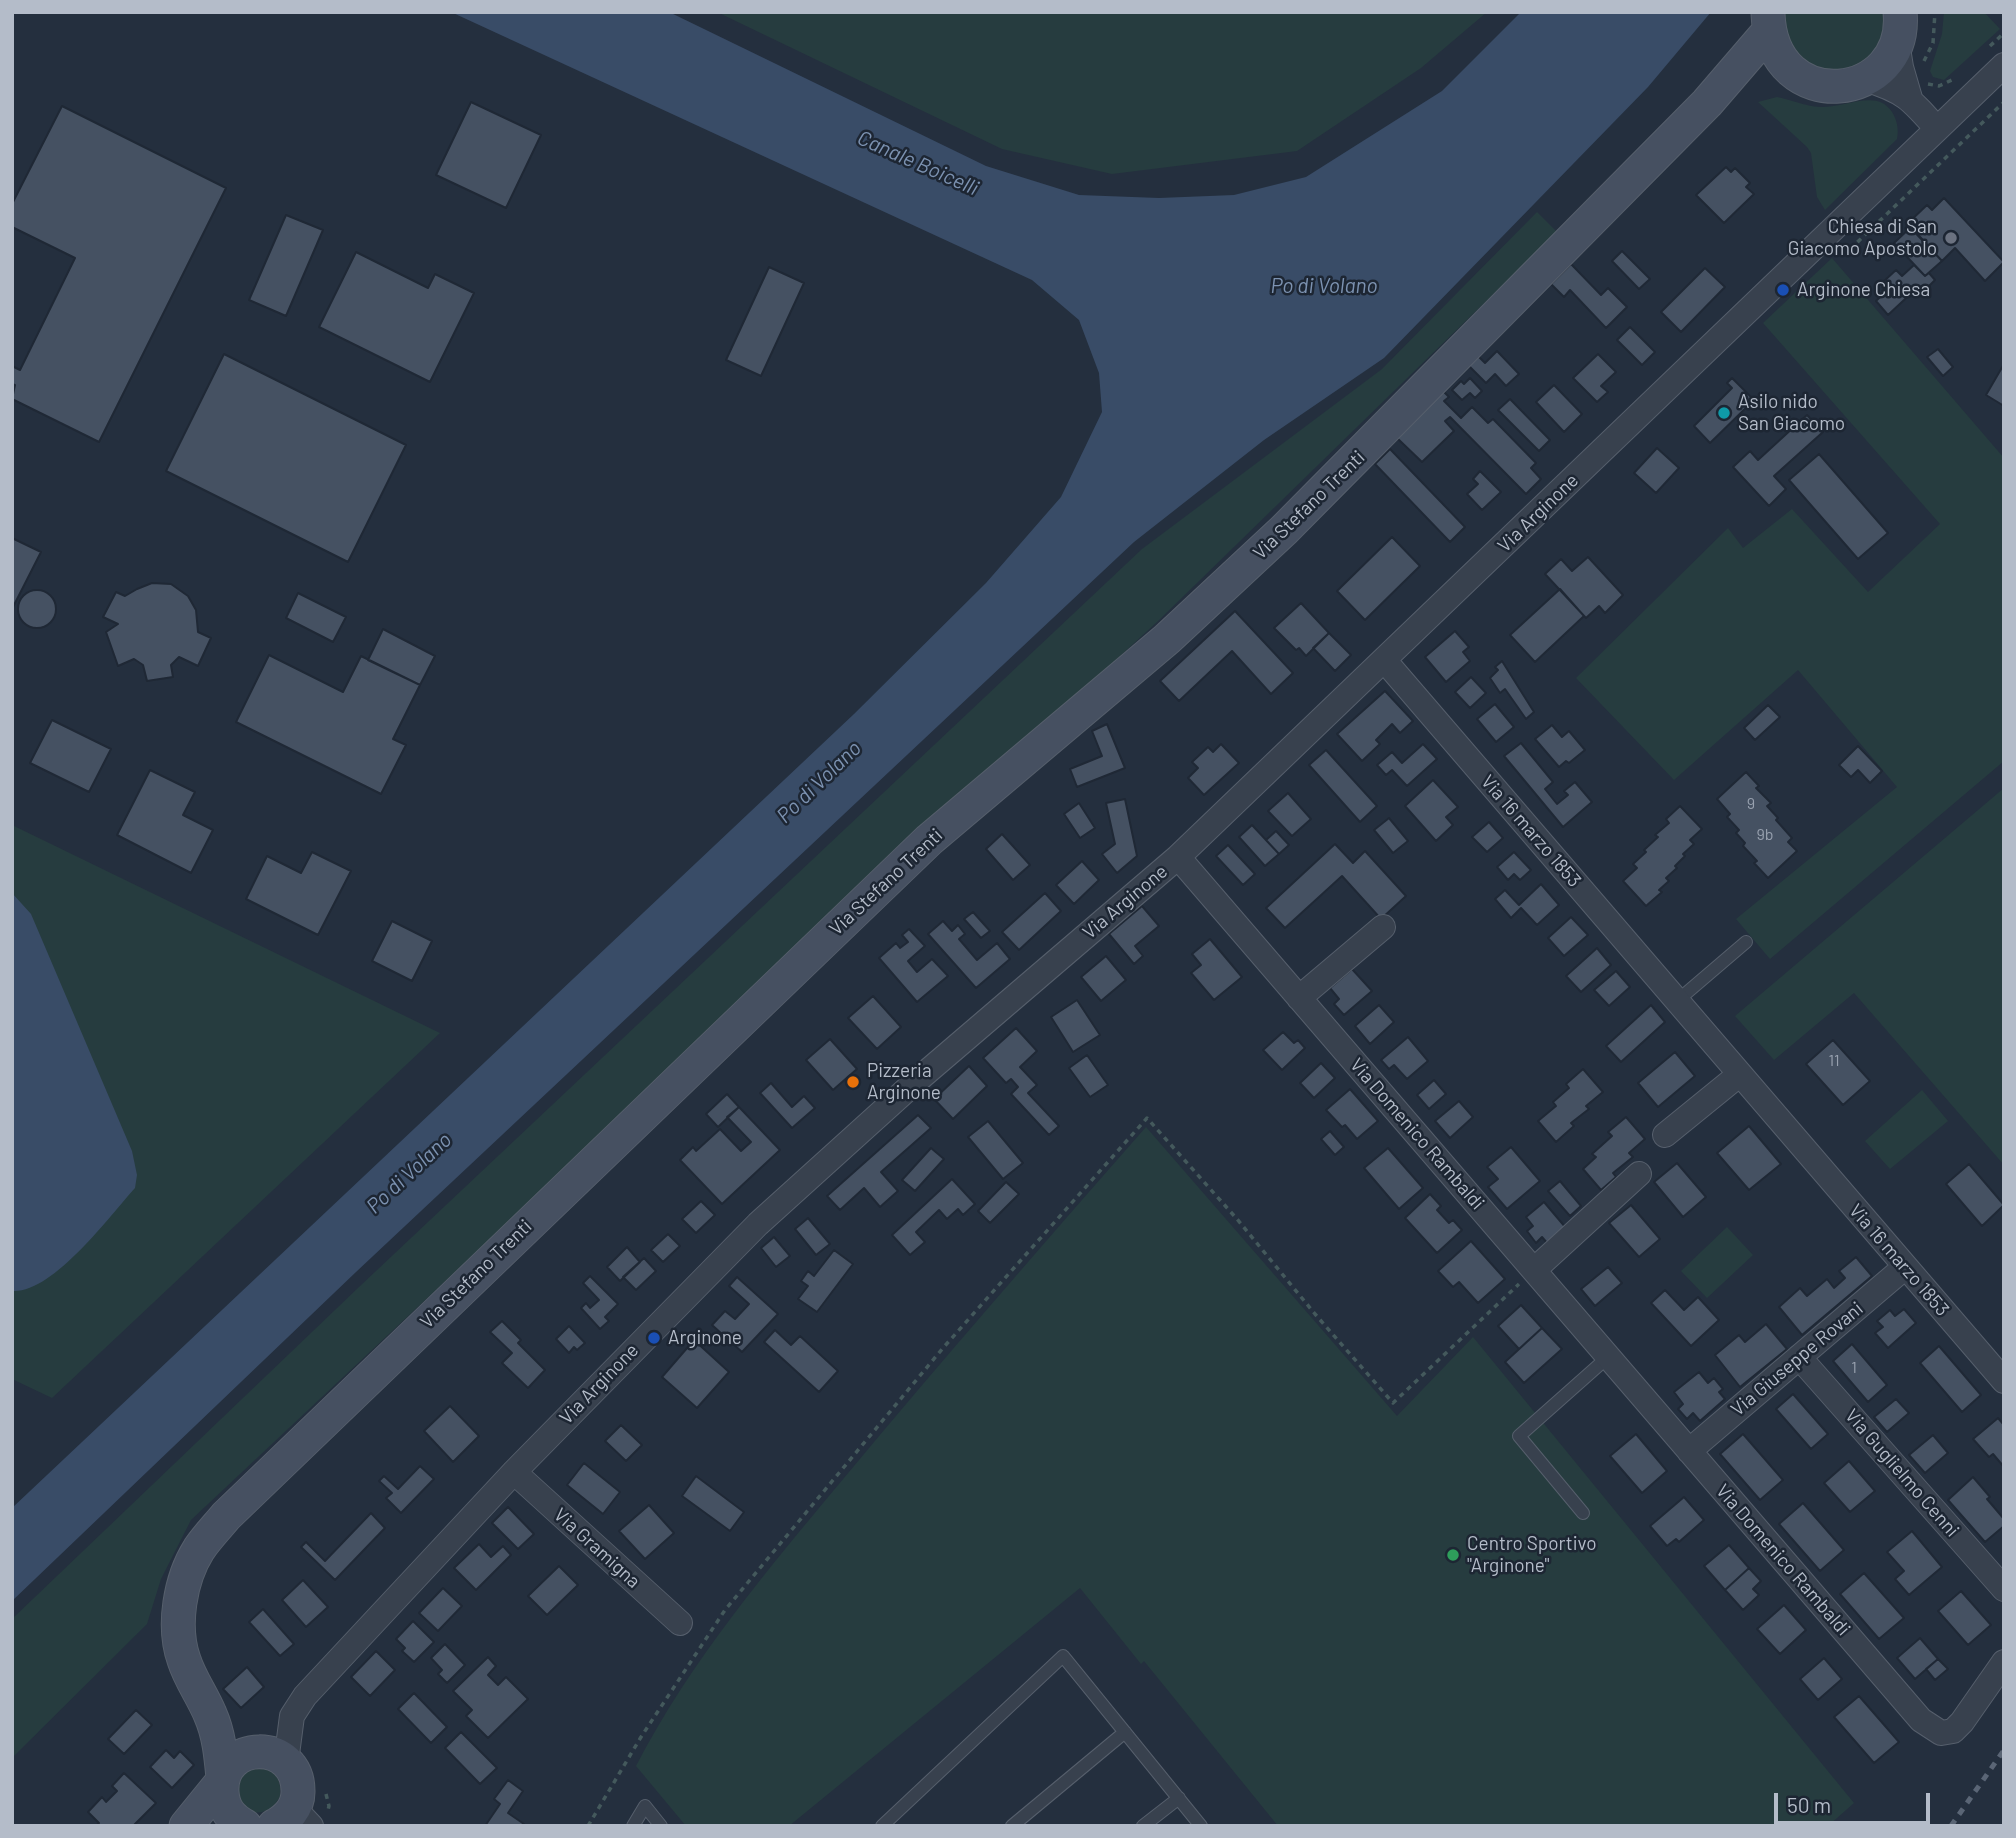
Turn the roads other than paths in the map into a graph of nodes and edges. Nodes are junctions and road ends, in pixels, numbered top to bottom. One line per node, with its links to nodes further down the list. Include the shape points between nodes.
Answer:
1 (1769, 22): 4 (main road, Via Stefano Trenti); 7 (main road, Via Stefano Trenti)
2 (1898, 27): 5 (main road, via 1884,64); 6 (street, via 1901,68)
3 (1994, 58): 8 (street, Via Arginone)
4 (1785, 65): 5 (main road, via 1818,85 1836,87); 7 (main road, Via Stefano Trenti, via 1756,74)
5 (1865, 79): 6 (street)
6 (1917, 90): 8 (street)
7 (1707, 103): 29 (main road, Via Stefano Trenti, via 1302,513 1167,639 929,840 226,1516 190,1567 180,1610 183,1658)
8 (1937, 129): 9 (street, Via Arginone)
9 (1385, 661): 10 (street, Via Arginone); 14 (street, Via 16 marzo 1853)
10 (1178, 857): 13 (street, Via Domenico Rambaldi); 24 (street, Via Arginone, via 789,1194)
11 (1383, 927): 13 (street)
12 (1746, 942): 14 (lane)
13 (1299, 998): 19 (street, Via Domenico Rambaldi)
14 (1678, 1002): 15 (street, Via 16 marzo 1853)
15 (1740, 1074): 16 (street); 18 (street, Via 16 marzo 1853)
16 (1665, 1135)
17 (1639, 1174): 19 (street)
18 (1905, 1267): 21 (street, Via Giuseppe Rovani); 22 (street, Via 16 marzo 1853)
19 (1534, 1270): 20 (street, Via Domenico Rambaldi)
20 (1608, 1357): 23 (street, Via Domenico Rambaldi); 25 (lane, via 1519,1436)
21 (1799, 1357): 23 (street, Via Giuseppe Rovani); 26 (street, Via Guglielmo Cenni)
22 (2004, 1381)
23 (1689, 1451): 28 (street, Via Domenico Rambaldi, via 1933,1730 1953,1731)
24 (514, 1472): 27 (street, Via Gramigna); 32 (street, Via Arginone, via 300,1702 292,1716)
25 (1583, 1513)
26 (2004, 1589)
27 (680, 1623)
28 (2004, 1662)
29 (210, 1714): 31 (main road, Via Stefano Trenti); 33 (main road, Via Stefano Trenti, via 220,1749)
30 (1125, 1731): 34 (lane); 40 (lane, via 1063,1656); 41 (lane)
31 (254, 1752): 32 (main road, Via Stefano Trenti, via 268,1752); 33 (main road, via 236,1759)
32 (286, 1762): 35 (main road, via 296,1779)
33 (222, 1780): 36 (main road, Via Stefano Trenti, via 223,1802); 37 (main road)
34 (1179, 1798): 42 (lane); 43 (lane)
35 (293, 1820)
36 (241, 1825)
37 (187, 1826)
38 (633, 1826): 39 (lane, via 645,1807)
39 (661, 1826)
40 (882, 1826)
41 (1012, 1826)
42 (1143, 1826)
43 (1201, 1826)

